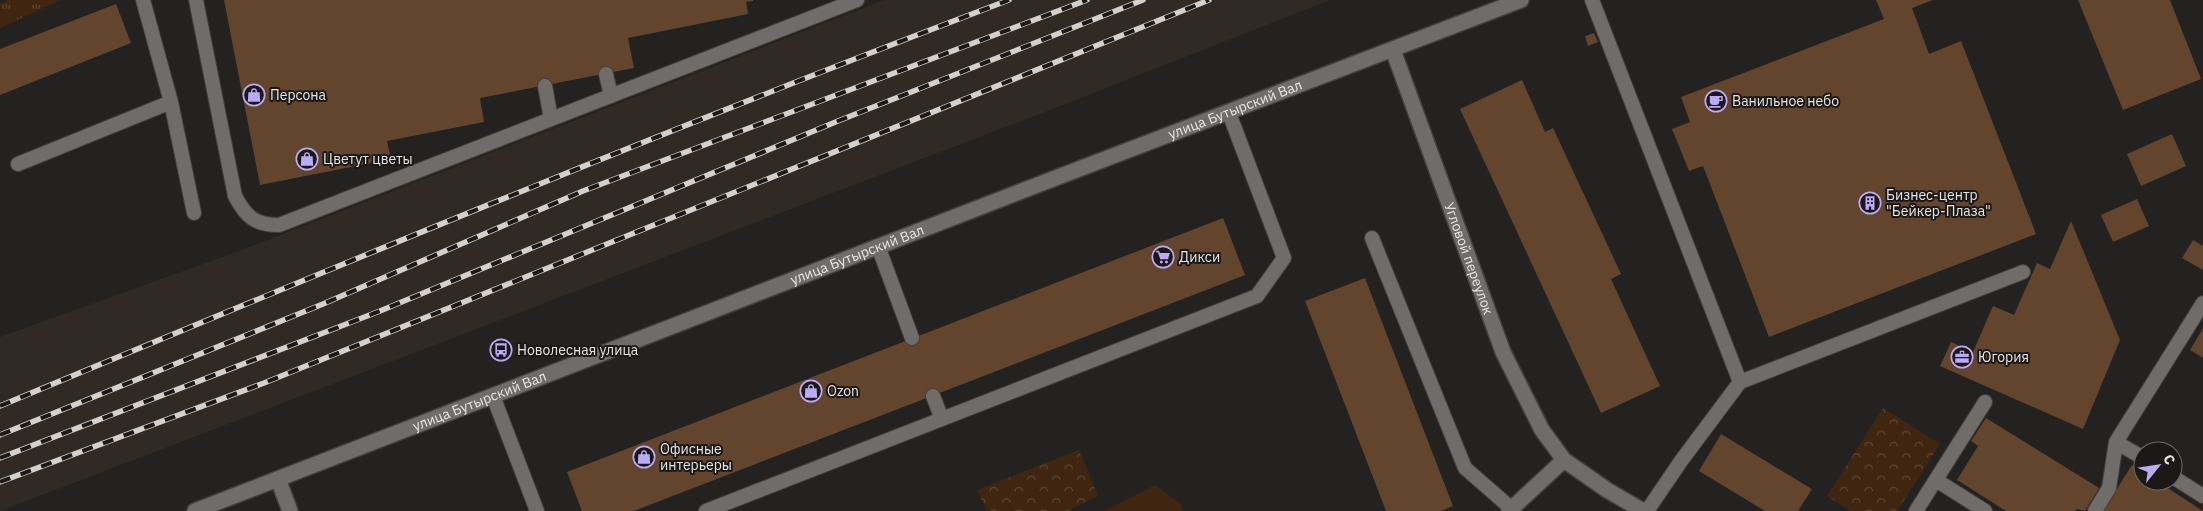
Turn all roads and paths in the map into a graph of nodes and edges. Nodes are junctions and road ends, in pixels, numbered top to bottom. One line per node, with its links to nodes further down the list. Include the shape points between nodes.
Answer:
1 (144, 0): 10 (lane)
2 (196, 0): 12 (lane, via 235,196 243,210 259,222 279,225)
3 (857, 0): 9 (lane)
4 (1521, 0): 6 (street, улица Бутырский Вал)
5 (1592, 0): 20 (lane)
6 (1393, 50): 11 (street, улица Бутырский Вал); 27 (street, Угловой переулок, via 1504,352 1542,430)
7 (606, 74): 9 (lane)
8 (545, 86): 12 (lane)
9 (611, 96): 12 (lane)
10 (171, 102): 13 (lane); 14 (lane)
11 (1228, 113): 16 (street, улица Бутырский Вал); 24 (lane, via 1284,258 1257,296)
12 (551, 119)
13 (18, 164)
14 (194, 213)
15 (1372, 238): 32 (lane, via 1465,468)
16 (878, 246): 19 (lane); 21 (street, улица Бутырский Вал)
17 (2024, 272): 20 (lane)
18 (2203, 303): 25 (lane)
19 (912, 338)
20 (1740, 382): 37 (lane)
21 (493, 396): 28 (street, улица Бутырский Вал); 35 (lane)
22 (933, 396): 24 (lane)
23 (1985, 402): 29 (lane)
24 (942, 419): 36 (lane)
25 (2116, 442): 26 (lane); 40 (lane, via 2109,488)
26 (2133, 452)
27 (1564, 460): 32 (street); 37 (street, Угловой переулок)
28 (278, 479): 33 (street, улица Бутырский Вал); 34 (street)
29 (1936, 480): 38 (lane); 39 (lane)
30 (2183, 483): 31 (lane)
31 (2203, 496)
32 (1510, 510)
33 (195, 511)
34 (290, 511)
35 (537, 511)
36 (706, 511)
37 (1645, 511)
38 (1916, 511)
39 (1986, 511)
40 (2095, 511)

